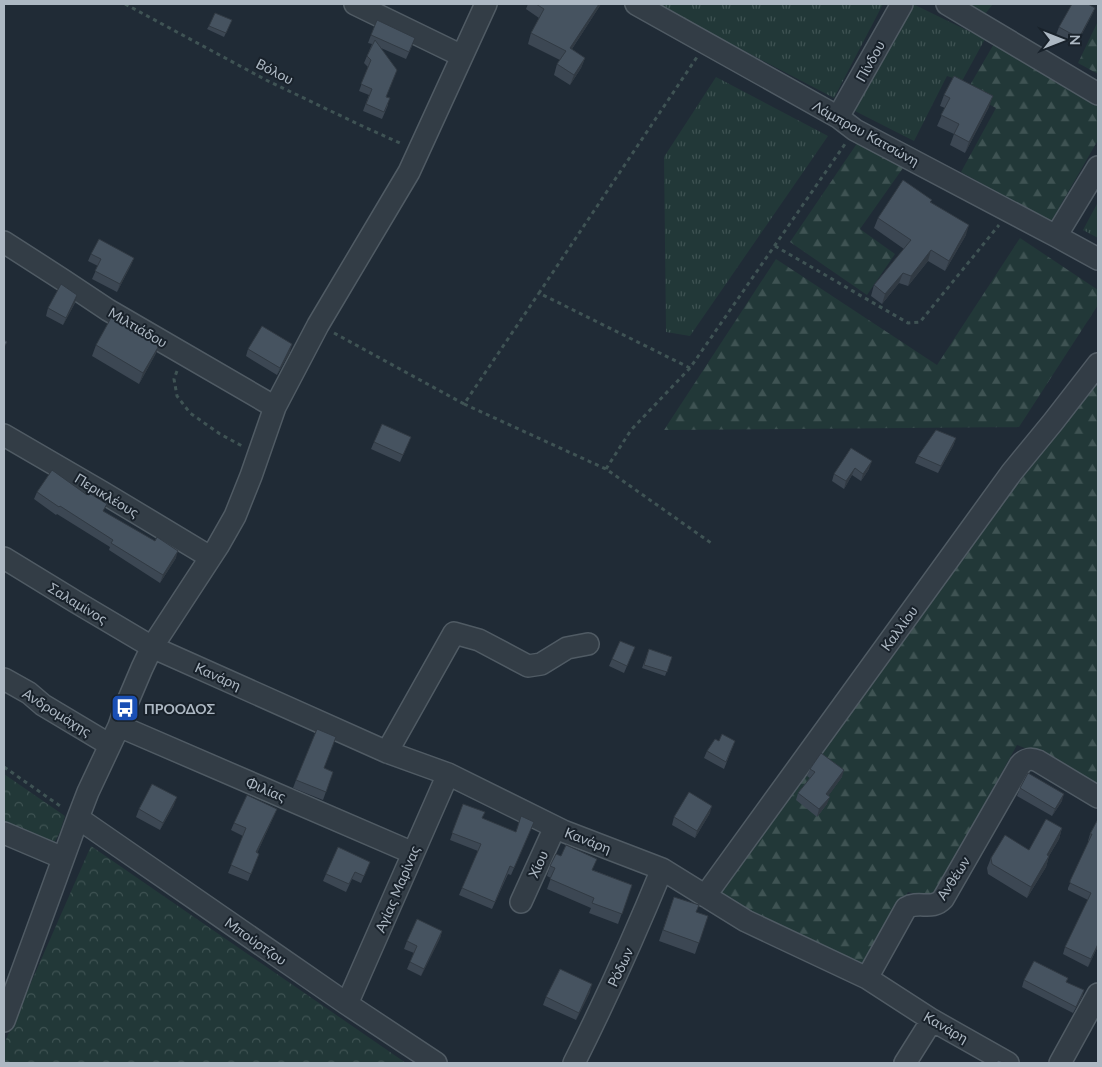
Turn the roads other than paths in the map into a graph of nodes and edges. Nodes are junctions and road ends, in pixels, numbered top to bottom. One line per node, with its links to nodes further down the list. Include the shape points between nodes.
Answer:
1 (355, 4): 6 (street)
2 (486, 4): 6 (street)
3 (636, 4): 8 (street, Λάμπρου Κατσώνη)
4 (902, 4): 8 (street, Πίνδου)
5 (947, 4): 7 (street)
6 (462, 56): 14 (street, via 399,191 318,325)
7 (1098, 94)
8 (838, 117): 10 (street, Λάμπρου Κατσώνη, via 855,130)
9 (1098, 167): 10 (street)
10 (1056, 236): 12 (street, Λάμπρου Κατσώνη)
11 (4, 242): 14 (street, Μιλτιάδου, via 108,310)
12 (1098, 259)
13 (1098, 364): 31 (street, Καλλίου, via 1012,472)
14 (275, 407): 16 (street, via 235,516)
15 (4, 435): 16 (street, Περικλέους)
16 (210, 557): 19 (street)
17 (4, 558): 19 (street, Σαλαμίνος)
18 (588, 644): 22 (street, via 567,648 541,664 528,666 479,640 454,633)
19 (152, 647): 21 (street); 22 (street, Κανάρη)
20 (4, 679): 21 (street, Ανδρομάχης, via 43,705)
21 (115, 735): 25 (street); 28 (street, Φιλίας)
22 (387, 752): 23 (street, Κανάρη)
23 (448, 774): 26 (street, Κανάρη); 28 (street, Αγίας Μαρίνας)
24 (1098, 797): 33 (street, Ανθέων, via 1038,761 1024,761 943,899 935,905 915,904 906,908)
25 (78, 818): 29 (street); 35 (street, Μπούρτζου)
26 (555, 827): 30 (street, Κανάρη); 32 (street, Χίου)
27 (4, 833): 29 (street)
28 (413, 853): 35 (street, Αγίας Μαρίνας)
29 (63, 858): 37 (street)
30 (662, 869): 31 (street, Κανάρη); 39 (street, Ρόδων, via 634,938)
31 (705, 896): 33 (street, Κανάρη, via 746,921)
32 (520, 902)
33 (867, 978): 36 (street, Κανάρη)
34 (1098, 994): 42 (street)
35 (348, 1004): 38 (street, Μπούρτζου)
36 (932, 1020): 40 (street); 41 (street, Κανάρη)
37 (4, 1021)
38 (436, 1063)
39 (574, 1063)
40 (905, 1063)
41 (1008, 1063)
42 (1060, 1063)

